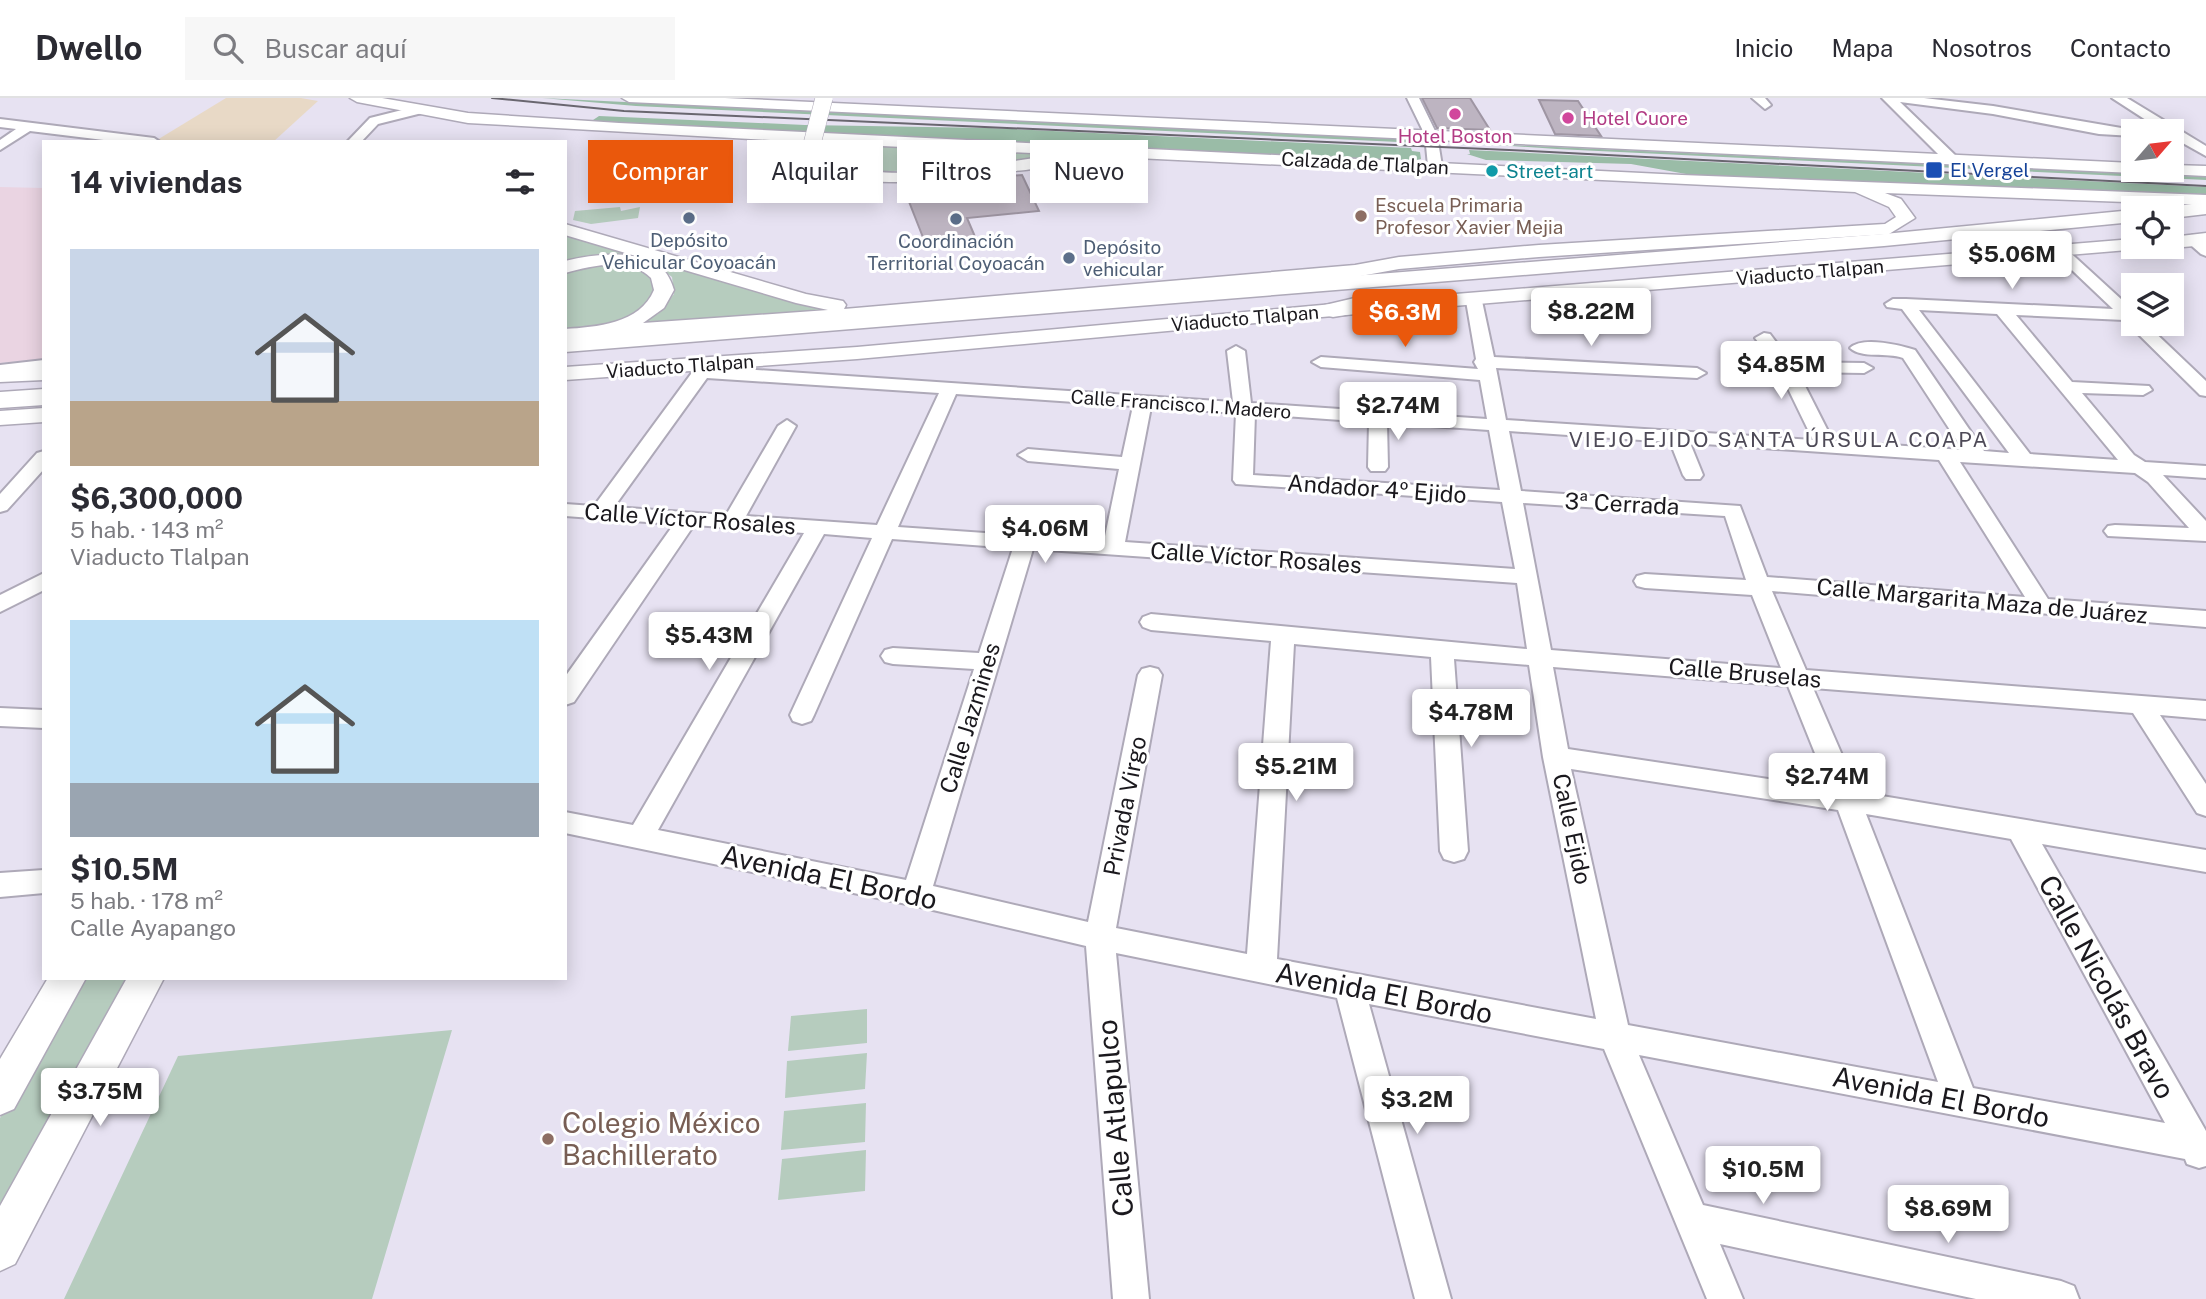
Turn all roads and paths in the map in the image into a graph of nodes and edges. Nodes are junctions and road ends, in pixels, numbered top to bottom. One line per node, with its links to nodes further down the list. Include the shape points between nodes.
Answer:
1 (357, 98): 12 (main road, Calzada de Tlalpan)
2 (628, 98): 13 (main road, Calzada de Tlalpan)
3 (794, 98): 13 (main road)
4 (824, 98): 42 (main road, bridge, via 812,144 816,160 849,174)
5 (860, 98): 15 (main road)
6 (1413, 98): 27 (street)
7 (1888, 98): 37 (street)
8 (1893, 98): 14 (street)
9 (1965, 98): 14 (street)
10 (2000, 98): 17 (street)
11 (2118, 98): 19 (street)
12 (375, 102): 16 (main road, Calzada de Tlalpan); 30 (street)
13 (740, 103): 15 (main road, Calzada de Tlalpan)
14 (1975, 108): 17 (street)
15 (872, 109): 27 (main road, Calzada de Tlalpan)
16 (418, 110): 18 (main road, Calzada de Tlalpan); 31 (street, via 374,121)
17 (2021, 116): 23 (street)
18 (468, 118): 22 (main road, Calzada de Tlalpan); 25 (main road)
19 (2155, 119)
20 (0, 123): 21 (street)
21 (27, 127): 29 (street); 34 (street)
22 (598, 127): 28 (main road); 33 (main road, Calzada de Tlalpan)
23 (2121, 131)
24 (2196, 131): 26 (street)
25 (495, 133)
26 (2184, 133)
27 (1431, 135): 37 (main road, Calzada de Tlalpan); 38 (street); 43 (main road, via 1477,160 1633,166)
28 (541, 139)
29 (137, 140)
30 (346, 140)
31 (355, 140)
32 (2184, 140): 36 (street)
33 (897, 141)
34 (0, 146)
35 (1148, 152): 38 (main road, Calzada de Tlalpan)
36 (2206, 152)
37 (1952, 160): 39 (main road, Calzada de Tlalpan)
38 (1435, 166): 43 (main road, Calzada de Tlalpan)
39 (2121, 167)
40 (2184, 170): 41 (main road)
41 (2206, 171)
42 (897, 177)
43 (1682, 180): 44 (main road, Calzada de Tlalpan)
44 (1827, 183): 45 (main road, Calzada de Tlalpan); 60 (main road, Viaducto Tlalpan, via 1885,197 1906,218 1889,229 1853,233 1539,251)
45 (2206, 200)
46 (2206, 208): 47 (highway)
47 (2184, 211)
48 (2206, 219): 51 (highway)
49 (2121, 221): 57 (highway, Viaducto Tlalpan)
50 (2121, 221): 59 (highway, Viaducto Tlalpan)
51 (2184, 222)
52 (567, 230): 62 (main road, via 803,299 848,307)
53 (2184, 242): 54 (main road)
54 (2202, 243)
55 (2121, 246): 56 (main road, Viaducto Tlalpan)
56 (2059, 250): 61 (main road, Viaducto Tlalpan); 63 (street)
57 (1561, 265): 60 (highway); 71 (highway, Viaducto Tlalpan)
58 (567, 267): 67 (main road, via 624,260 648,267 662,279 662,296 648,312)
59 (1628, 270): 64 (highway, via 1594,281 1444,294); 75 (highway, Viaducto Tlalpan)
60 (1355, 271): 62 (main road, Viaducto Tlalpan)
61 (1474, 301): 64 (main road, Viaducto Tlalpan); 81 (street, Calle Ejido)
62 (900, 308): 67 (main road, Viaducto Tlalpan)
63 (2121, 309)
64 (1333, 310): 74 (main road, Viaducto Tlalpan)
65 (2003, 310): 66 (street); 89 (street); 109 (street, via 1900,304)
66 (2121, 319)
67 (590, 332): 68 (main road, Viaducto Tlalpan)
68 (567, 335)
69 (2149, 336): 93 (street)
70 (1764, 338): 79 (street)
71 (567, 345)
72 (1859, 348): 107 (street, via 1909,354)
73 (1236, 351): 97 (street)
74 (857, 353): 77 (main road, via 736,350); 80 (main road, Viaducto Tlalpan)
75 (567, 354)
76 (1321, 362): 81 (street)
77 (567, 364)
78 (42, 365): 83 (street)
79 (1786, 367): 82 (street); 104 (street)
80 (703, 368): 86 (main road, Viaducto Tlalpan); 90 (street, Calle Francisco I. Madero); 118 (street)
81 (1485, 368): 85 (street); 101 (street, Calle Ejido)
82 (1864, 368)
83 (0, 370)
84 (42, 373): 87 (main road)
85 (1697, 373)
86 (567, 374)
87 (0, 375)
88 (42, 386): 91 (highway)
89 (2068, 387): 92 (street); 112 (street, via 2127,459)
90 (950, 388): 96 (street, Calle Francisco I. Madero); 123 (street)
91 (0, 389)
92 (2143, 390)
93 (2206, 391)
94 (42, 397): 95 (highway)
95 (0, 400)
96 (1143, 401): 97 (street, Calle Francisco I. Madero); 110 (street)
97 (1245, 409): 99 (street, Calle Francisco I. Madero); 115 (street, Andador 4º Ejido, via 1243,480)
98 (42, 415): 100 (main road)
99 (1378, 417): 101 (street, Calle Francisco I. Madero); 111 (street)
100 (0, 418)
101 (1496, 423): 103 (street, Calle Francisco I. Madero); 115 (street, Calle Ejido)
102 (787, 426): 120 (street)
103 (1678, 436): 104 (street, Calle Francisco I. Madero); 114 (street)
104 (1826, 446): 106 (street, Calle Francisco I. Madero)
105 (1028, 455): 110 (street)
106 (1946, 455): 107 (street, Calle Francisco I. Madero); 132 (street)
107 (1978, 456): 109 (street, Calle Francisco I. Madero)
108 (42, 459): 116 (street)
109 (2023, 459): 112 (street, Calle Francisco I. Madero)
110 (1130, 464): 126 (street)
111 (1378, 467)
112 (2142, 468): 113 (street, Calle Francisco I. Madero); 124 (street)
113 (2206, 472)
114 (1693, 475)
115 (1512, 499): 127 (street, Calle Ejido); 130 (street, 3ª Cerrada, via 1733,510)
116 (0, 506)
117 (567, 511): 118 (street, Calle Víctor Rosales)
118 (600, 512): 119 (street, Calle Víctor Rosales)
119 (688, 519): 120 (street, Calle Víctor Rosales); 142 (street)
120 (732, 522): 121 (street, Calle Víctor Rosales)
121 (817, 528): 123 (street, Calle Víctor Rosales); 153 (street)
122 (2115, 531): 124 (street)
123 (885, 533): 125 (street, Calle Víctor Rosales); 145 (street)
124 (2206, 534)
125 (1025, 542): 126 (street, Calle Víctor Rosales); 139 (street, Calle Jazmines)
126 (1113, 549): 127 (street, Calle Víctor Rosales)
127 (1527, 576): 138 (street, Calle Ejido)
128 (42, 581): 131 (street)
129 (1645, 581): 130 (street, Calle Margarita Maza de Juárez)
130 (1759, 586): 132 (street, Calle Margarita Maza de Juárez); 141 (street)
131 (0, 605)
132 (2040, 605): 133 (street, Calle Margarita Maza de Juárez)
133 (2206, 619)
134 (1151, 622): 135 (street, Calle Bruselas)
135 (1283, 634): 136 (street, Calle Bruselas); 160 (street)
136 (1442, 650): 138 (street, Calle Bruselas); 154 (street)
137 (893, 656): 139 (street)
138 (1539, 656): 141 (street, Calle Bruselas); 148 (street, Calle Ejido)
139 (987, 663): 158 (street, Calle Jazmines)
140 (1150, 675): 159 (street, Privada Virgo)
141 (1799, 678): 143 (street, Calle Bruselas); 149 (street)
142 (567, 693)
143 (2140, 704): 144 (street, Calle Bruselas); 150 (street)
144 (2206, 710)
145 (802, 715)
146 (0, 717): 147 (street)
147 (42, 719)
148 (1556, 757): 149 (street); 164 (street, Calle Ejido)
149 (1847, 801): 152 (street); 166 (street)
150 (2206, 806)
151 (567, 822): 153 (street, Avenida El Bordo)
152 (2020, 830): 155 (street); 167 (street, Calle Nicolás Bravo)
153 (639, 839): 158 (street, Avenida El Bordo)
154 (1454, 850)
155 (2206, 862)
156 (42, 881): 157 (street)
157 (0, 885)
158 (916, 894): 159 (street, Avenida El Bordo)
159 (1100, 937): 160 (street, Avenida El Bordo); 171 (street, Calle Atlapulco)
160 (1261, 970): 163 (street, Avenida El Bordo)
161 (67, 980): 165 (main road)
162 (145, 980): 169 (main road)
163 (1349, 987): 164 (street, Avenida El Bordo); 172 (street)
164 (1615, 1037): 166 (street, Avenida El Bordo); 168 (street, Calle Ejido)
165 (3, 1085)
166 (1961, 1100): 167 (street, Avenida El Bordo)
167 (2202, 1151)
168 (1692, 1220): 170 (street); 173 (street, Calle Ejido)
169 (0, 1249)
170 (2050, 1298)
171 (1131, 1299)
172 (1433, 1299)
173 (1725, 1299)

